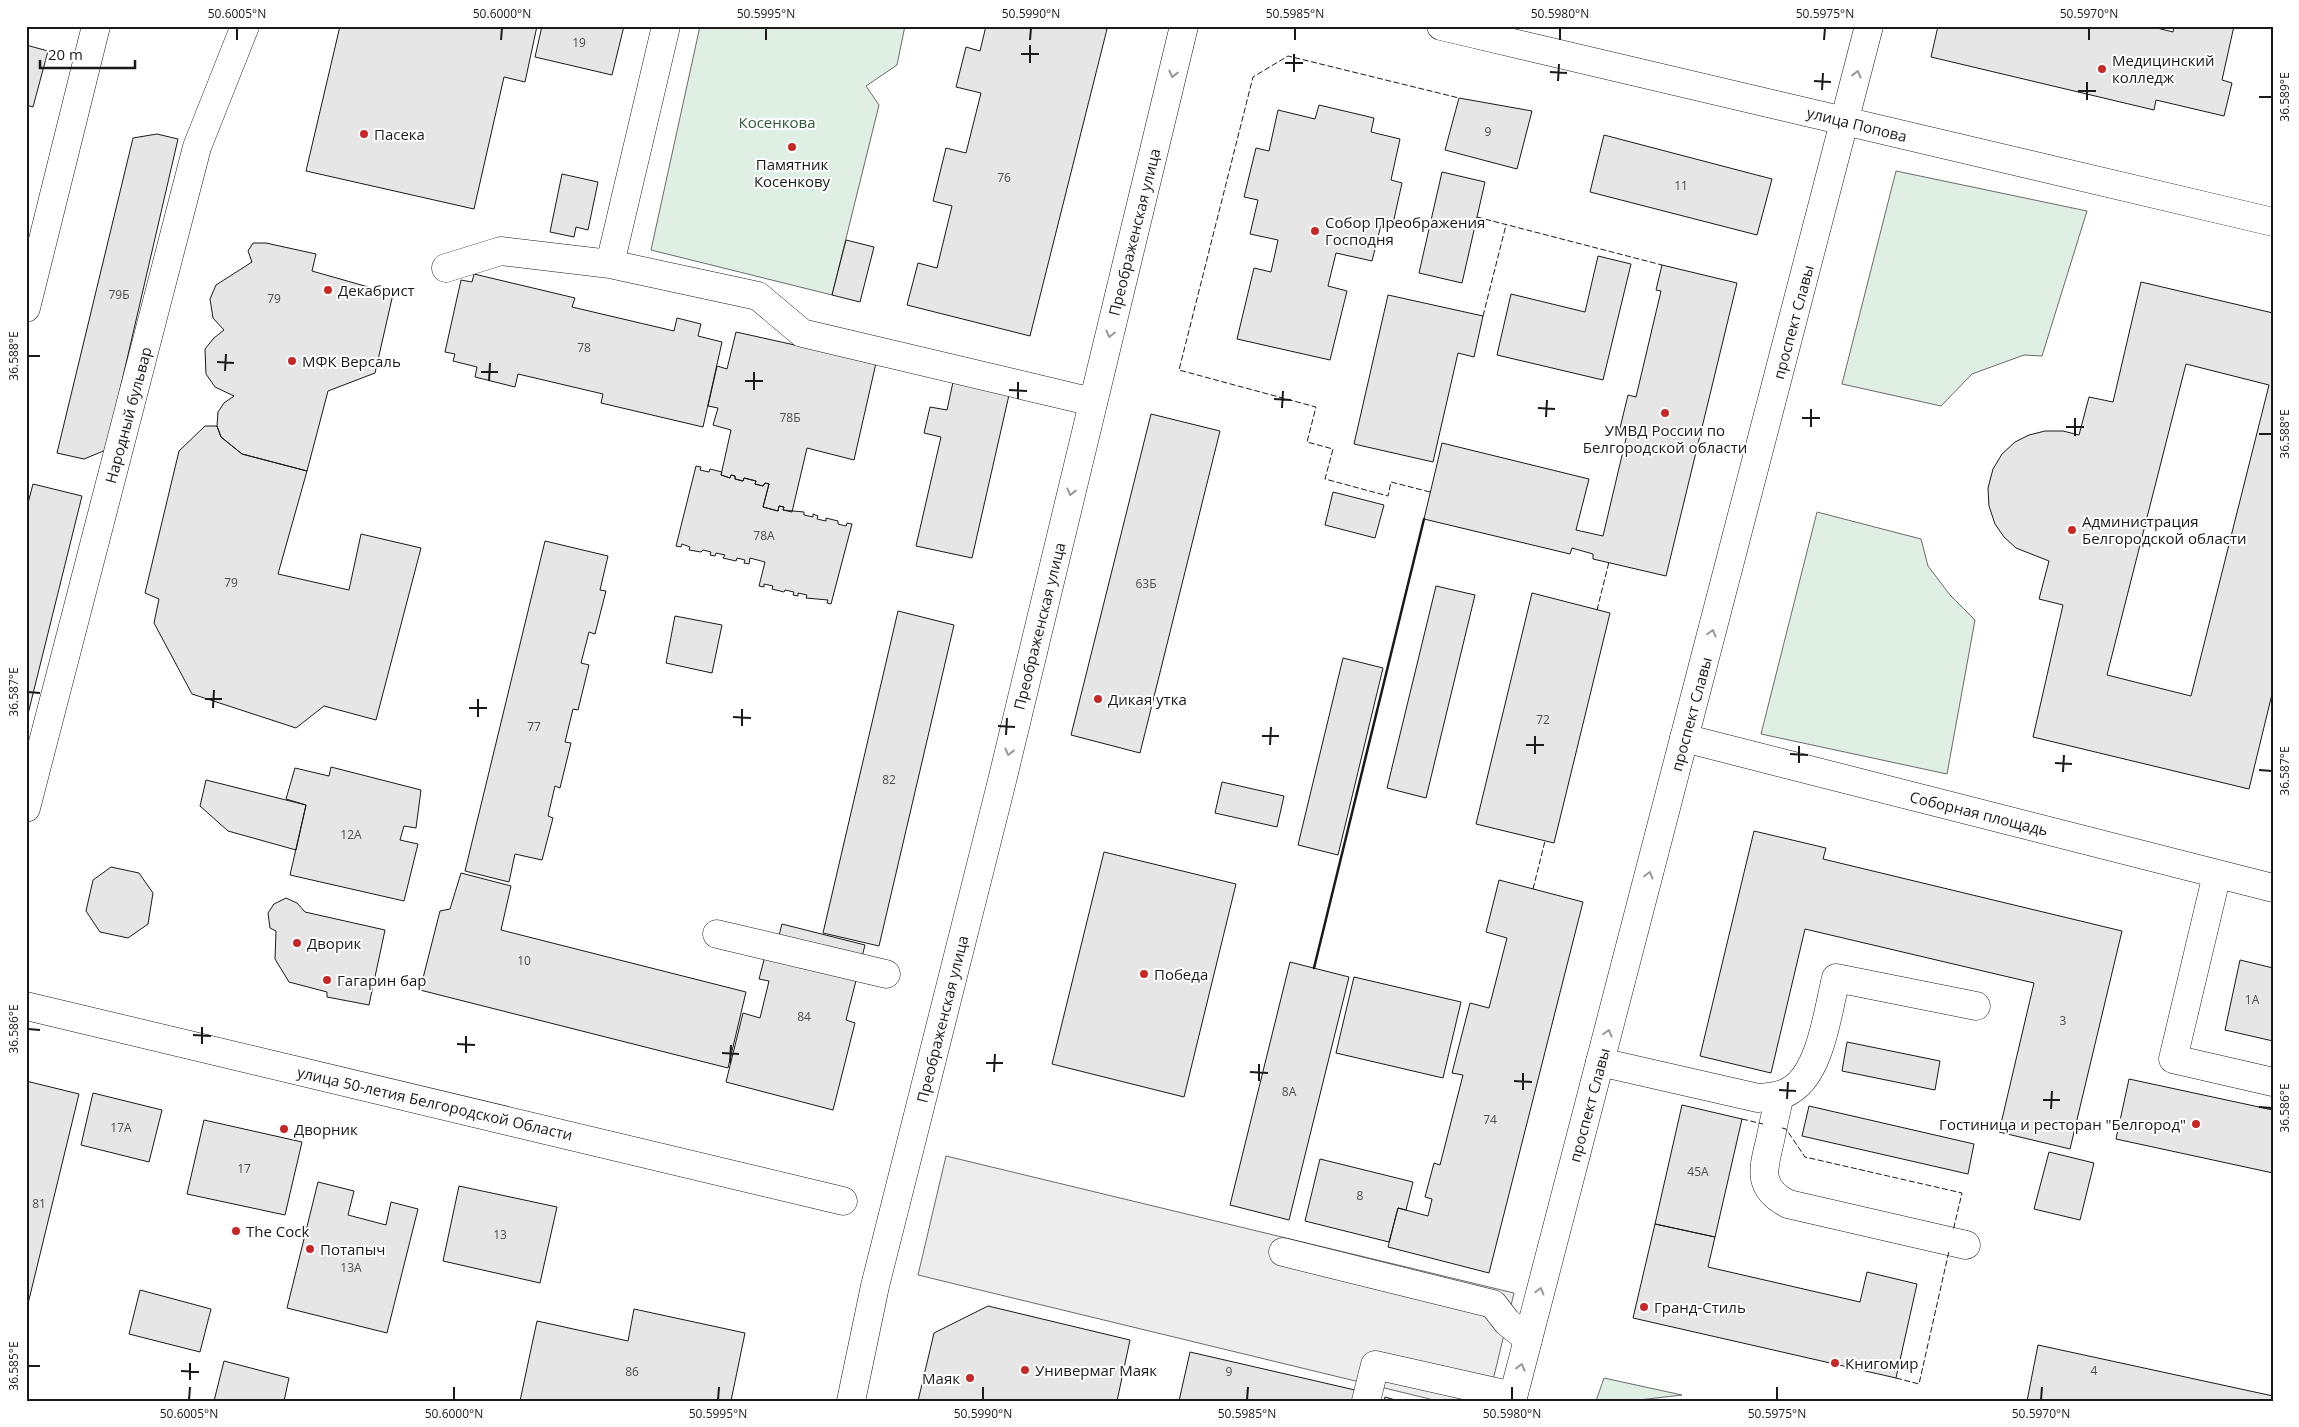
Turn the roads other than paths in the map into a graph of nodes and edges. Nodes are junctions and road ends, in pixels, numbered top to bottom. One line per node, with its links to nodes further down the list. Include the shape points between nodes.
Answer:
1 (96, 26): 11 (main road)
2 (245, 26): 14 (main road, Народный бульвар, via 198,147)
3 (666, 26): 9 (main road)
4 (1184, 26): 12 (main road, Преображенская улица, one-way to 12)
5 (1441, 26): 7 (main road, улица Попова)
6 (1869, 26): 7 (main road, проспект Славы, one-way to 6)
7 (1845, 121): 8 (main road, улица Попова); 13 (main road, проспект Славы, one-way to 7)
8 (2273, 222)
9 (610, 264): 10 (main road, via 501,251); 12 (main road, via 758,296 802,333)
10 (446, 268)
11 (26, 308)
12 (1093, 402): 29 (main road, Преображенская улица, one-way to 29, via 875,1286)
13 (1684, 738): 15 (main road, Соборная площадь); 21 (main road, проспект Славы, one-way to 13)
14 (26, 808)
15 (2217, 874): 16 (main road, Соборная площадь); 22 (main road, via 2173,1059)
16 (2273, 888)
17 (717, 934): 18 (main road)
18 (886, 974)
19 (26, 1006): 24 (main road, улица 50-летия Белгородской Области)
20 (1976, 1006): 23 (main road, via 1836,978 1816,1058 1802,1082)
21 (1600, 1062): 23 (main road, via 1758,1098); 27 (main road, проспект Славы, one-way to 21)
22 (2273, 1082)
23 (1780, 1096): 25 (main road, via 1764,1168 1766,1184 1777,1198 1788,1204)
24 (843, 1201)
25 (1966, 1245)
26 (1283, 1252): 27 (main road, via 1493,1304 1507,1322)
27 (1528, 1339): 28 (main road, проспект Славы, one-way to 27)
28 (1513, 1399): 30 (main road, via 1375,1365)
29 (851, 1401)
30 (1366, 1401)

